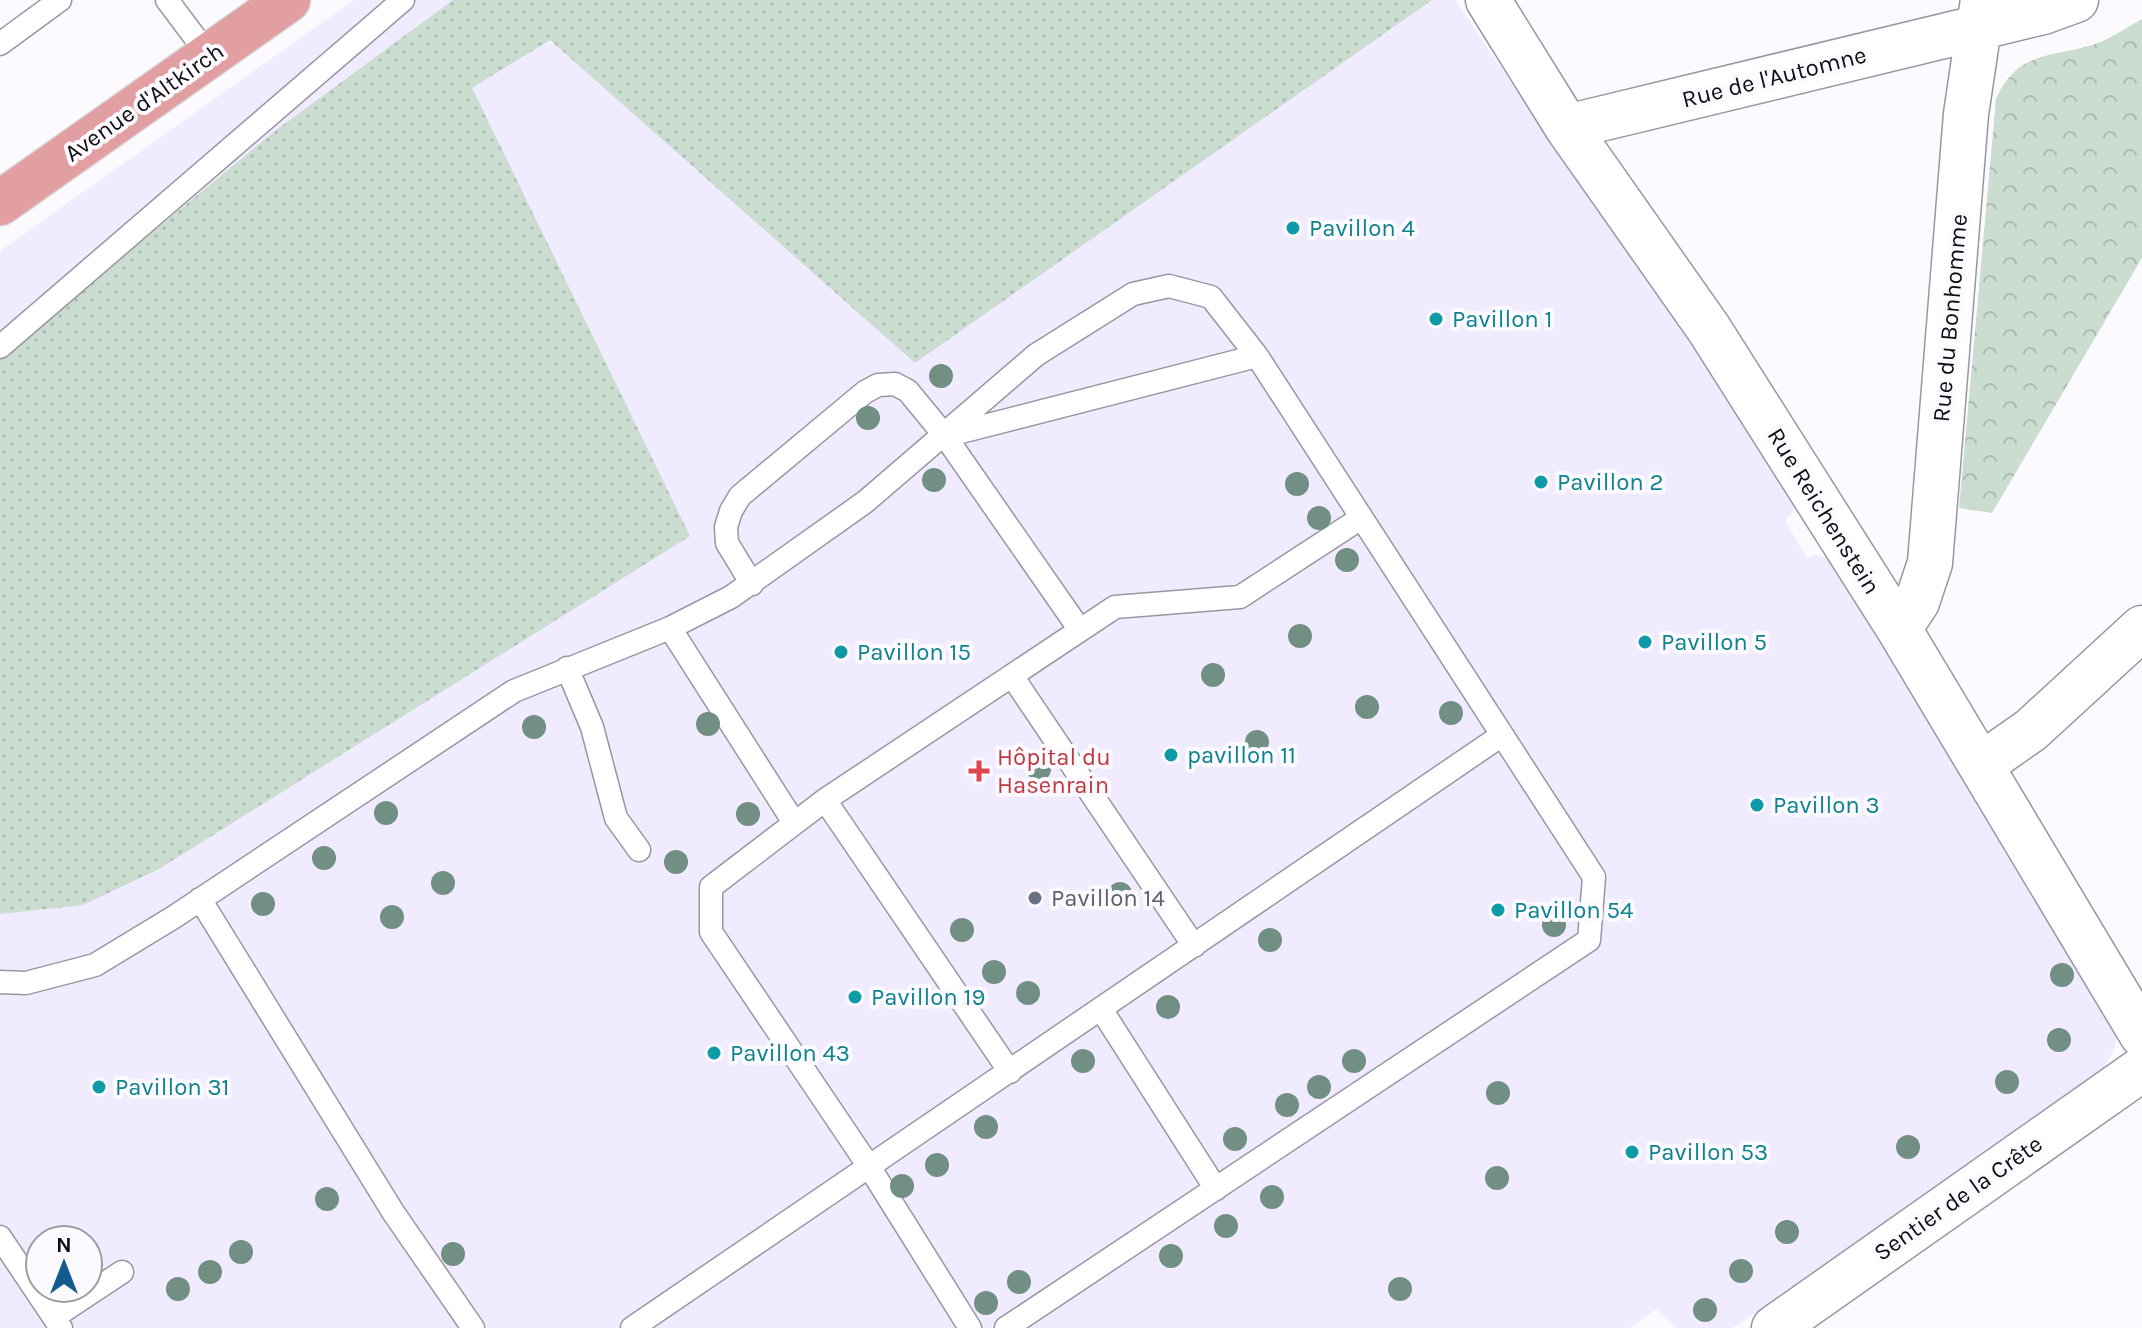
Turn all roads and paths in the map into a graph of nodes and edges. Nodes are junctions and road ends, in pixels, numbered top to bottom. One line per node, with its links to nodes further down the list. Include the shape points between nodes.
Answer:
1 (60, 0): 8 (lane)
2 (167, 0): 9 (lane)
3 (288, 0): 9 (main road, Avenue d'Altkirch)
4 (403, 0): 12 (lane)
5 (1488, 0): 10 (street, Rue Reichenstein)
6 (2076, 0): 7 (street, Rue de l'Automne)
7 (1982, 13): 10 (street, Rue de l'Automne); 19 (street, Rue du Bonhomme, via 1966,114 1930,563 1917,602)
8 (0, 44)
9 (209, 56): 11 (main road, Avenue d'Altkirch)
10 (1567, 127): 19 (street, Rue Reichenstein, via 1709,329)
11 (0, 203)
12 (0, 347)
13 (1257, 356): 14 (lane); 14 (lane, via 1211,297 1169,286 1133,294 1036,355); 15 (lane)
14 (945, 436): 16 (lane); 16 (lane, via 908,391 895,384 865,392 740,496 731,511 727,543); 20 (lane)
15 (1361, 518): 20 (lane, via 1240,597 1115,607); 23 (lane)
16 (752, 584): 17 (lane)
17 (670, 628): 21 (lane); 26 (lane)
18 (2142, 628): 24 (street, via 2031,730)
19 (1899, 629): 24 (street, Rue Reichenstein)
20 (1080, 630): 22 (lane)
21 (567, 668): 27 (lane, via 592,727 616,818); 28 (lane, via 514,691)
22 (1012, 676): 25 (lane); 29 (lane)
23 (1502, 735): 29 (lane); 36 (lane, via 1594,877 1589,940)
24 (1981, 765): 32 (street, Rue Reichenstein)
25 (825, 800): 26 (lane); 34 (lane)
26 (793, 821): 35 (lane, via 711,887 711,932)
27 (639, 850)
28 (200, 899): 30 (lane, via 95,965 26,983); 40 (lane, via 393,1212)
29 (1194, 946): 31 (lane)
30 (0, 982)
31 (1101, 1009): 34 (lane); 36 (lane)
32 (2142, 1035)
33 (2142, 1069): 44 (street, Sentier de la Crête)
34 (1010, 1072): 35 (lane)
35 (870, 1168): 41 (lane); 42 (lane)
36 (1216, 1189): 43 (lane)
37 (0, 1237): 39 (lane)
38 (122, 1272): 39 (lane)
39 (58, 1323)
40 (473, 1328)
41 (632, 1328)
42 (970, 1328)
43 (1006, 1328)
44 (1774, 1328)

